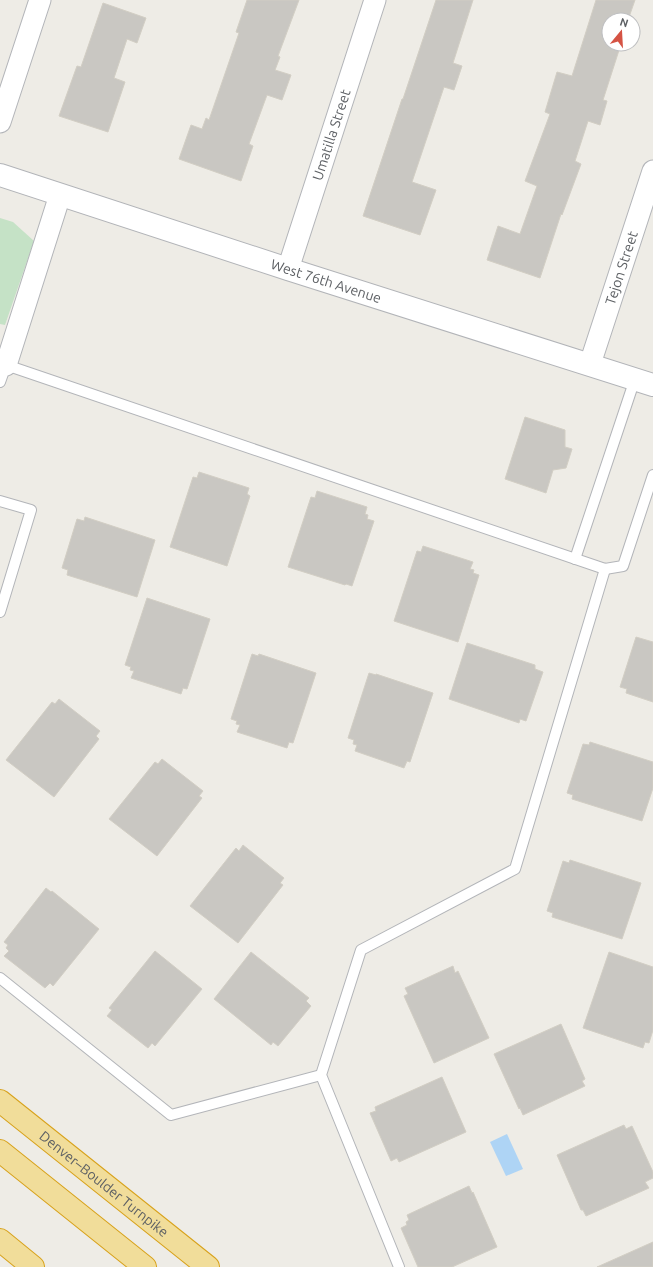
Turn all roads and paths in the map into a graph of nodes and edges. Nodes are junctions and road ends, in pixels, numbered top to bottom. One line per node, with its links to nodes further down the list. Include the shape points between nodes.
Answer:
1 (40, 0): 3 (street)
2 (375, 0): 7 (street, Umatilla Street)
3 (0, 122)
4 (653, 171): 8 (street, Tejon Street)
5 (0, 175): 6 (street, West 76th Avenue)
6 (60, 195): 7 (street, West 76th Avenue); 9 (street)
7 (288, 269): 8 (street, West 76th Avenue)
8 (590, 364): 10 (street, West 76th Avenue)
9 (3, 374): 13 (lane)
10 (644, 382): 13 (lane)
11 (653, 475): 14 (lane, via 623,566)
12 (0, 501): 15 (lane, via 31,510)
13 (575, 559): 14 (lane)
14 (605, 569): 17 (lane, via 514,869 361,950)
15 (0, 612)
16 (0, 978): 17 (lane, via 171,1115)
17 (321, 1075): 24 (lane)
18 (0, 1101): 21 (highway, Denver–Boulder Turnpike)
19 (0, 1151): 23 (highway)
20 (0, 1240): 22 (highway)
21 (204, 1263)
22 (33, 1267)
23 (145, 1267)
24 (399, 1267)

